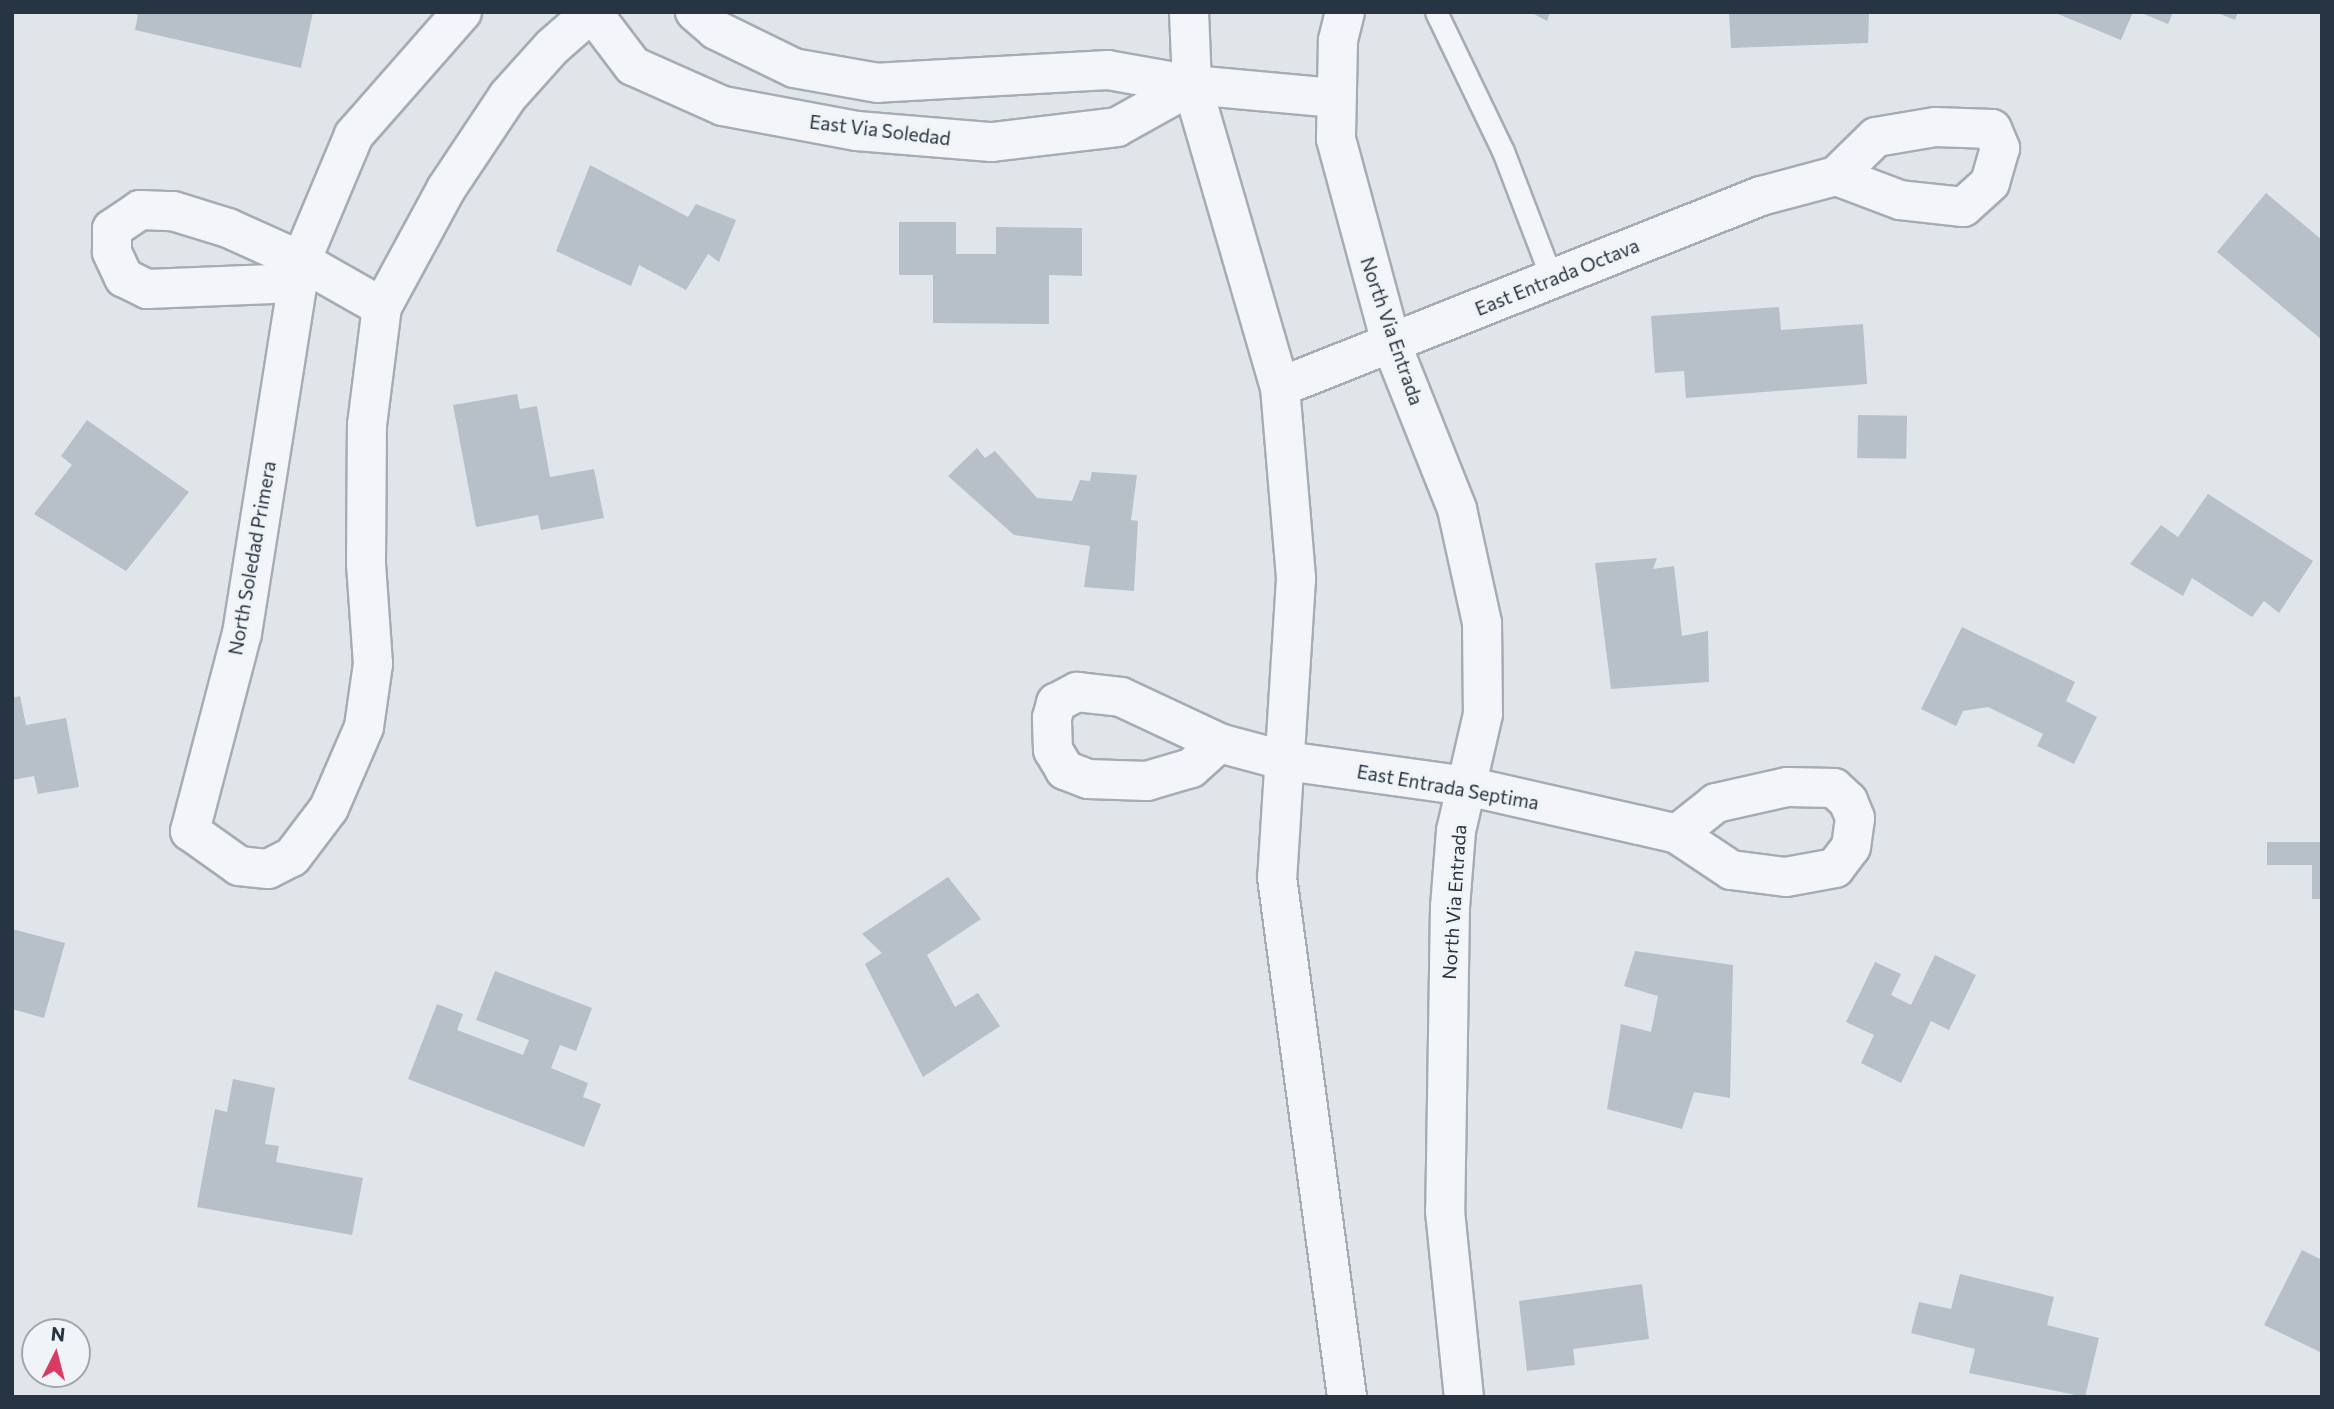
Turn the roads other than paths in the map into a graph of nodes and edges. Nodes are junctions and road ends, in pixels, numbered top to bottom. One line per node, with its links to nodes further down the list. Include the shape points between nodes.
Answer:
1 (462, 12): 10 (street, North Soledad Primera, via 354,135)
2 (592, 12): 7 (street, East Via Soledad, via 633,66 723,106 857,131 992,142 1117,127); 12 (street, via 552,47 508,96 446,189)
3 (695, 12): 7 (street, via 716,30 794,68 878,83 1108,70)
4 (1189, 12): 7 (street)
5 (1345, 12): 8 (street, North Via Entrada, via 1338,41)
6 (1436, 12): 11 (lane, via 1503,151)
7 (1192, 85): 8 (street); 14 (street)
8 (1336, 98): 13 (street, North Via Entrada, via 1336,139)
9 (1836, 176): 11 (street, East Entrada Octava, via 1761,196)
10 (299, 272): 12 (street); 12 (street, North Soledad Primera, via 242,633 190,831 239,866 268,869 292,857 329,808 363,727 373,664 366,564 367,425)
11 (1552, 279): 13 (street, East Entrada Octava)
12 (382, 307)
13 (1391, 343): 14 (street, East Entrada Octava); 17 (street, North Via Entrada, via 1457,509 1482,623 1483,714)
14 (1280, 387): 16 (street, via 1296,579)
15 (1219, 743): 16 (street, East Entrada Septima)
16 (1286, 761): 17 (street, East Entrada Septima); 19 (street, via 1277,877)
17 (1467, 786): 18 (street, East Entrada Septima); 20 (street, North Via Entrada, via 1455,831 1450,907 1445,1211)
18 (1677, 834)
19 (1347, 1397)
20 (1464, 1397)

